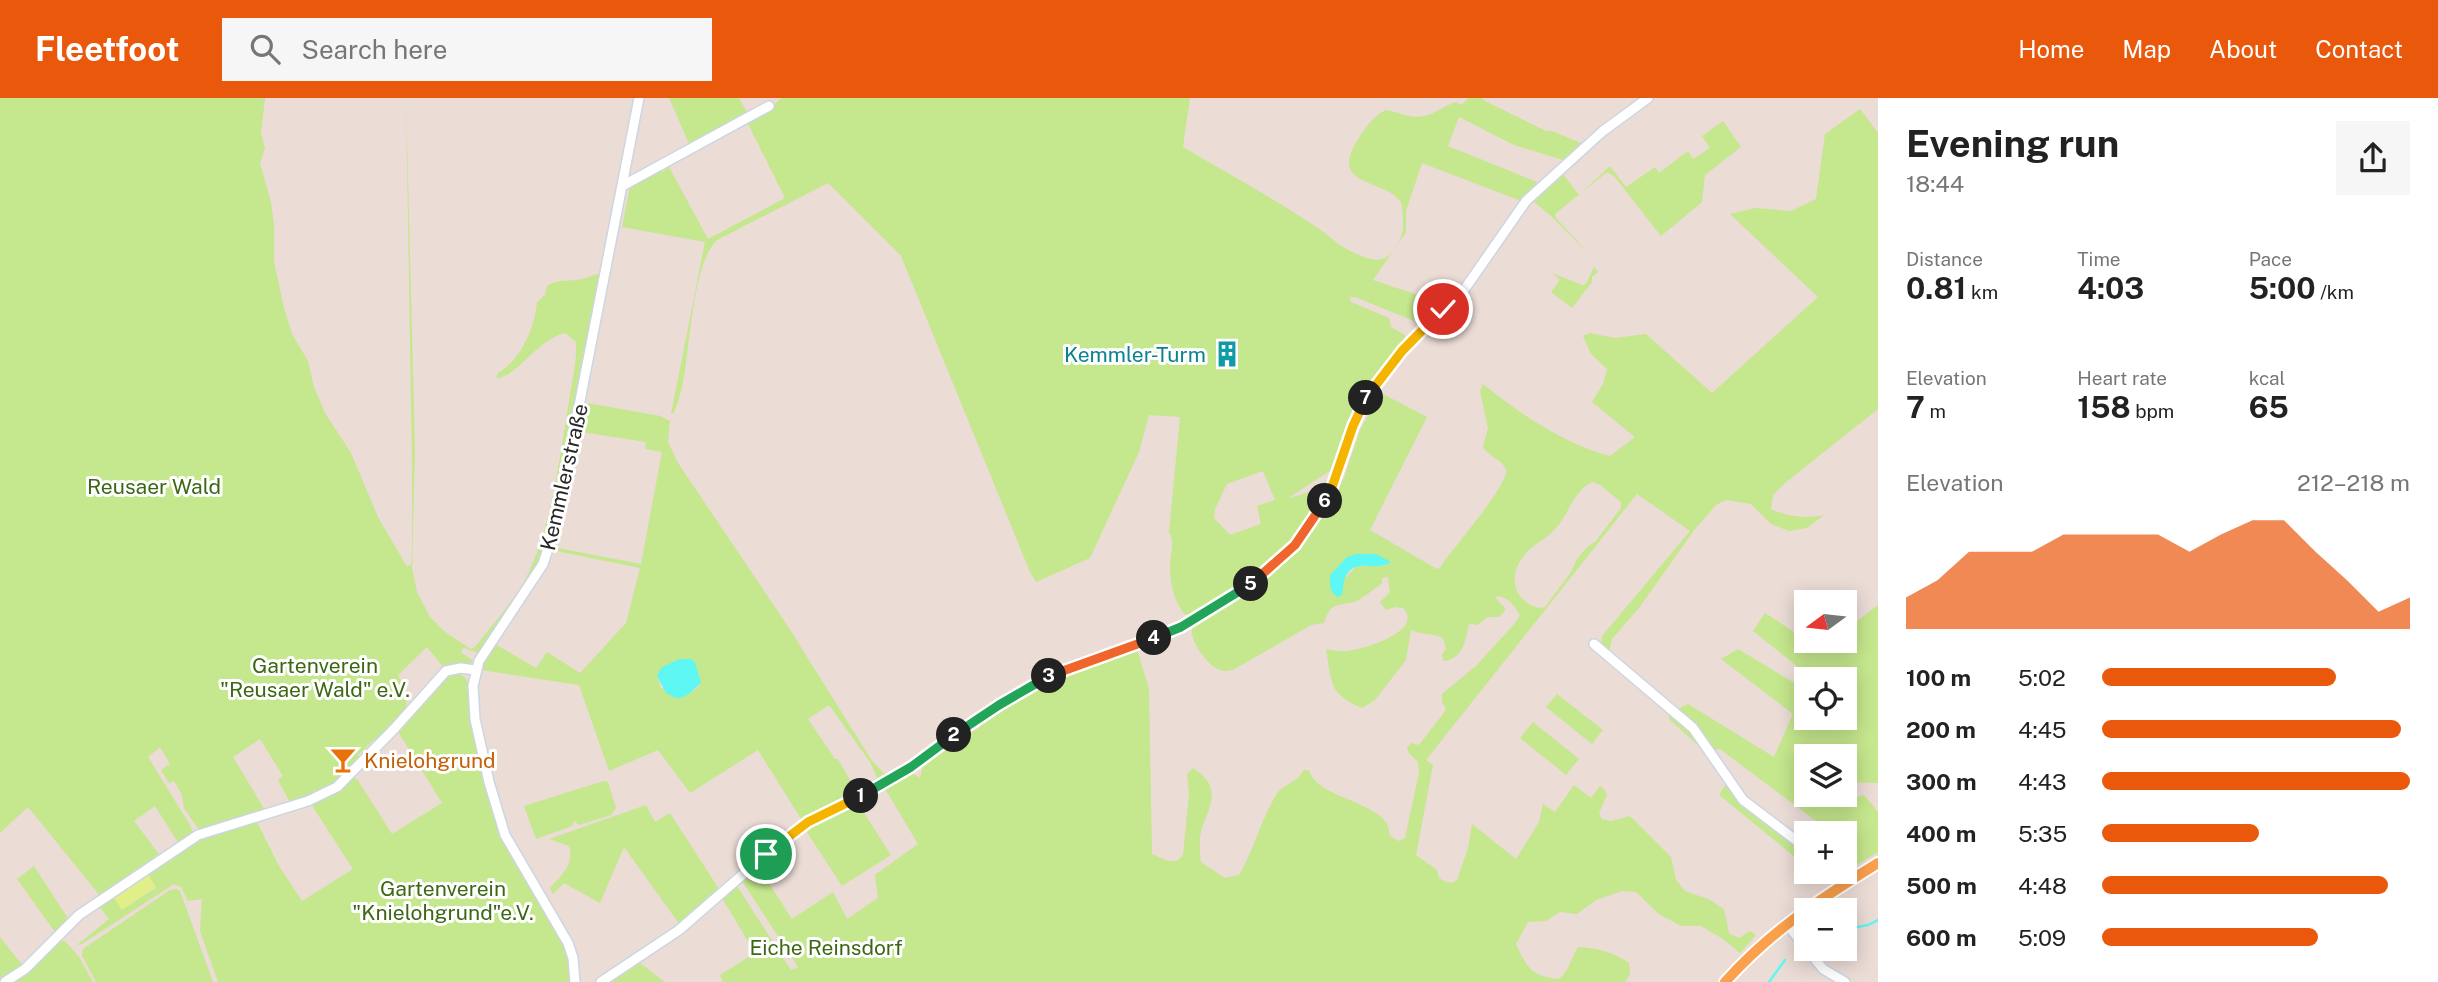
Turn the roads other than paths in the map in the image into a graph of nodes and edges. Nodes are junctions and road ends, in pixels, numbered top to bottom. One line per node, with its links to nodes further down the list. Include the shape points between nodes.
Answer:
1 (639, 98): 4 (street, Kemmlerstraße)
2 (1648, 98): 14 (street, via 1603,131 1526,201 1464,290 1402,351 1366,399 1331,490 1311,525 1255,581 1165,634 1038,681 902,772 808,822 679,930)
3 (769, 106): 4 (street)
4 (624, 185): 6 (street, Kemmlerstraße, via 551,543)
5 (1594, 643): 7 (street, via 1693,728 1743,800)
6 (475, 670): 12 (street, via 446,671 337,787 308,801 198,835 79,915 25,969); 13 (street, Kemmlerstraße, via 475,719 497,813 515,855 568,943)
7 (1794, 839)
8 (1878, 863): 9 (main road)
9 (1857, 876)
10 (1844, 884): 11 (main road)
11 (1786, 923): 15 (main road); 16 (street, via 1823,969)
12 (5, 982)
13 (575, 982)
14 (601, 982)
15 (1725, 982)
16 (1845, 982)

